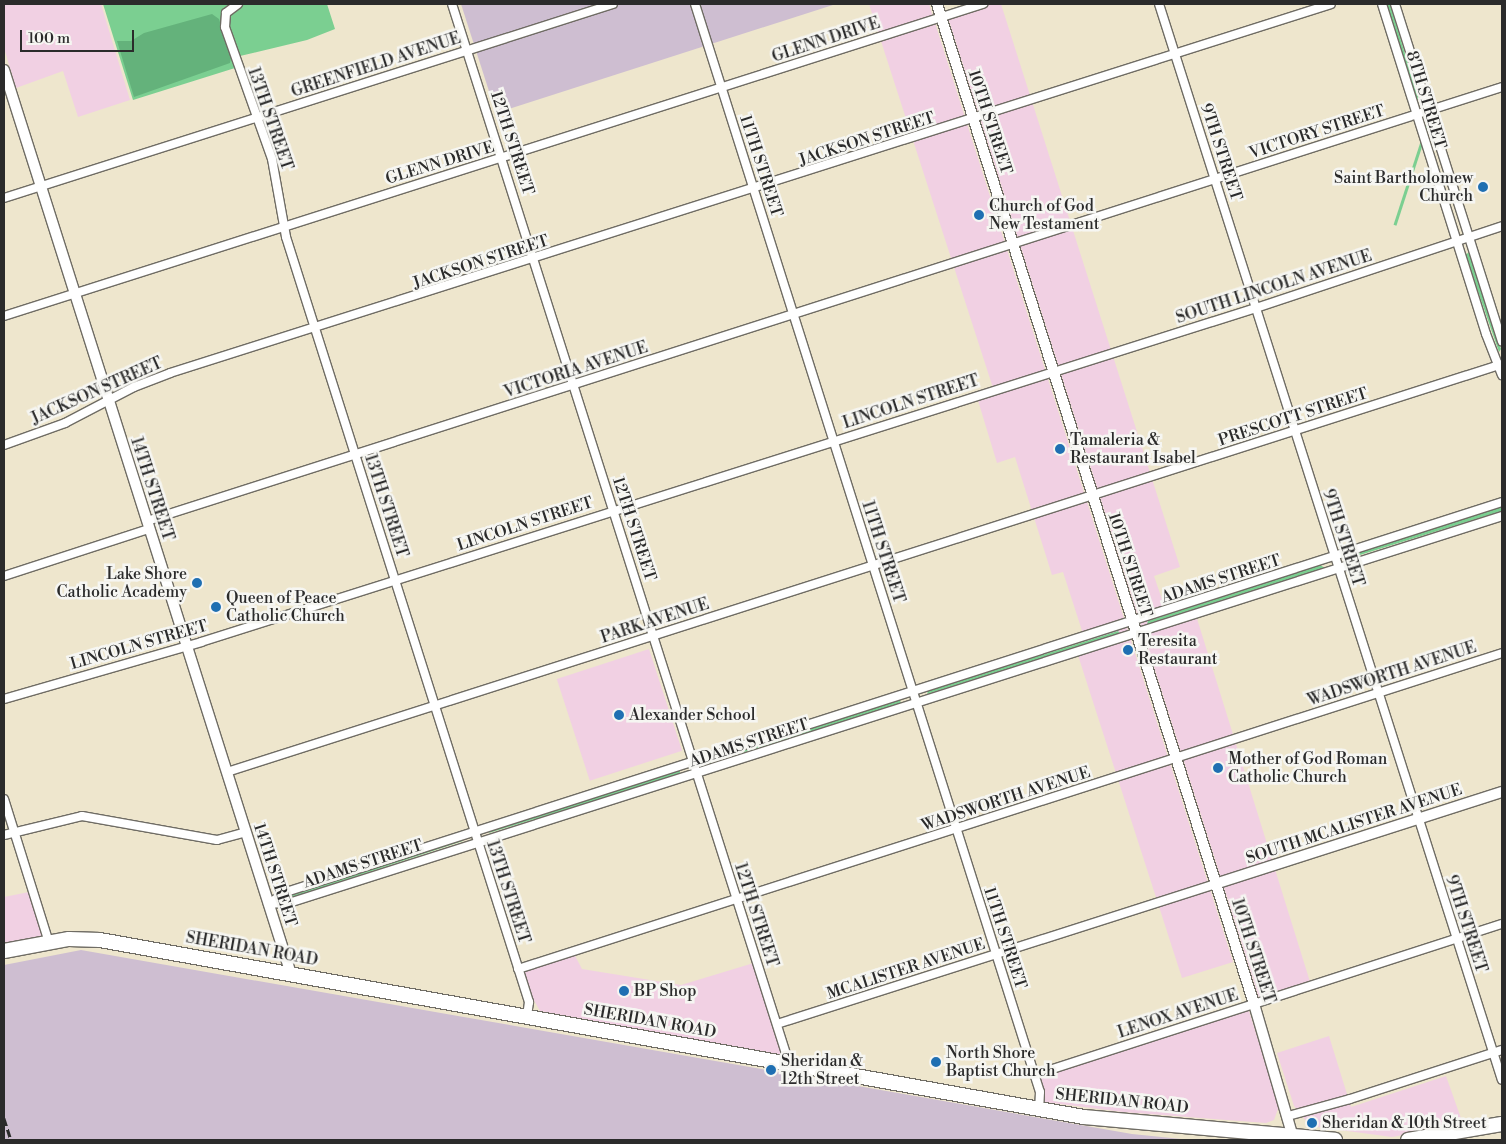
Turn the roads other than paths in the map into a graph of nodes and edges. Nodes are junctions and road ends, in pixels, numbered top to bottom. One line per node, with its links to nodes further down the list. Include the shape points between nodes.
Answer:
1 (452, 4): 12 (street, 12TH STREET)
2 (613, 4): 12 (street, GREENFIELD AVENUE)
3 (695, 4): 16 (street, 11TH STREET)
4 (937, 4): 11 (street, 10TH STREET)
5 (983, 4): 11 (street, GLENN DRIVE)
6 (1159, 4): 13 (street, 9TH STREET)
7 (1331, 4): 13 (street, JACKSON STREET)
8 (1382, 4): 18 (street, 8TH STREET)
9 (1394, 4): 17 (street, 8TH STREET)
10 (236, 5): 19 (street, 13TH STREET, via 226,13 225,27)
11 (941, 18): 16 (street, GLENN DRIVE); 20 (street, 10TH STREET)
12 (467, 50): 19 (street, GREENFIELD AVENUE); 21 (street, 12TH STREET)
13 (1175, 54): 20 (street, JACKSON STREET); 22 (street, 9TH STREET)
14 (5, 75): 23 (street, 14TH STREET)
15 (1502, 87): 17 (street, VICTORY STREET)
16 (722, 88): 21 (street, GLENN DRIVE); 24 (street, 11TH STREET)
17 (1429, 110): 18 (street, VICTORY STREET); 28 (street, 8TH STREET)
18 (1416, 115): 22 (street, VICTORY STREET); 29 (street, 8TH STREET)
19 (255, 118): 23 (street, GREENFIELD AVENUE); 27 (street, 13TH STREET, via 276,177)
20 (973, 120): 24 (street, JACKSON STREET); 30 (street, 10TH STREET)
21 (502, 158): 27 (street, GLENN DRIVE); 31 (street, 12TH STREET)
22 (1215, 180): 30 (street, VICTORY STREET); 33 (street, 9TH STREET)
23 (41, 186): 25 (street, GREENFIELD AVENUE); 32 (street, 14TH STREET)
24 (754, 190): 31 (street, JACKSON STREET); 34 (street, 11TH STREET)
25 (4, 198)
26 (1502, 226): 28 (street, SOUTH LINCOLN AVENUE)
27 (283, 227): 32 (street, GLENN DRIVE); 36 (street, 13TH STREET)
28 (1469, 237): 29 (street, SOUTH LINCOLN AVENUE); 37 (street, 8TH STREET)
29 (1456, 241): 33 (street, SOUTH LINCOLN AVENUE); 38 (street, 8TH STREET)
30 (1013, 246): 34 (street, VICTORIA AVENUE); 39 (street, 10TH STREET)
31 (534, 259): 36 (street, JACKSON STREET); 41 (street, 12TH STREET)
32 (75, 293): 35 (street, GLENN DRIVE); 42 (street, 14TH STREET)
33 (1256, 308): 39 (street, SOUTH LINCOLN AVENUE); 43 (street, 9TH STREET)
34 (794, 315): 41 (street, VICTORIA AVENUE); 44 (street, 11TH STREET)
35 (4, 316)
36 (314, 329): 42 (street, JACKSON STREET, via 170,373); 46 (street, 13TH STREET)
37 (1502, 341)
38 (1500, 365): 40 (street, 8TH STREET); 43 (street, PRESCOTT STREET)
39 (1053, 371): 44 (street, LINCOLN STREET); 47 (street, 10TH STREET)
40 (1502, 375)
41 (574, 385): 46 (street, VICTORIA AVENUE); 49 (street, 12TH STREET)
42 (109, 400): 45 (street, JACKSON STREET, via 57,426); 51 (street, 14TH STREET)
43 (1294, 431): 47 (street, PRESCOTT STREET); 52 (street, 9TH STREET)
44 (833, 440): 49 (street, LINCOLN STREET); 53 (street, 11TH STREET)
45 (4, 445)
46 (355, 455): 51 (street, VICTORIA AVENUE); 56 (street, 13TH STREET)
47 (1092, 496): 53 (street, PARK AVENUE); 57 (street, 10TH STREET)
48 (1502, 502): 52 (street, ADAMS STREET)
49 (614, 510): 56 (street, LINCOLN STREET); 59 (street, 12TH STREET)
50 (1502, 516): 54 (street, ADAMS STREET)
51 (148, 525): 55 (street, VICTORIA AVENUE); 60 (street, 14TH STREET)
52 (1335, 556): 54 (street, 9TH STREET); 57 (street, ADAMS STREET)
53 (873, 566): 59 (street, PARK AVENUE); 62 (street, 11TH STREET)
54 (1338, 568): 58 (street, ADAMS STREET); 63 (street, 9TH STREET)
55 (4, 576)
56 (395, 580): 60 (street, LINCOLN STREET); 66 (street, 13TH STREET)
57 (1132, 622): 58 (street, 10TH STREET); 62 (street, ADAMS STREET)
58 (1136, 634): 65 (street, ADAMS STREET); 67 (street, 10TH STREET)
59 (654, 636): 66 (street, PARK AVENUE); 68 (street, 12TH STREET)
60 (187, 646): 64 (street, LINCOLN STREET); 69 (street, 14TH STREET)
61 (1502, 653): 63 (street, WADSWORTH AVENUE)
62 (913, 692): 65 (street, 11TH STREET); 68 (street, ADAMS STREET)
63 (1378, 693): 67 (street, WADSWORTH AVENUE); 73 (street, 9TH STREET)
64 (4, 699)
65 (917, 704): 70 (street, ADAMS STREET); 74 (street, 11TH STREET)
66 (434, 706): 69 (street, PARK AVENUE); 77 (street, 13TH STREET)
67 (1176, 759): 74 (street, WADSWORTH AVENUE); 80 (street, 10TH STREET)
68 (694, 762): 70 (street, 12TH STREET); 77 (street, ADAMS STREET)
69 (227, 772): 76 (street, 14TH STREET)
70 (698, 774): 79 (street, ADAMS STREET); 81 (street, 12TH STREET)
71 (1502, 792): 73 (street, SOUTH MCALISTER AVENUE)
72 (4, 799): 75 (street)
73 (1418, 819): 80 (street, SOUTH MCALISTER AVENUE); 84 (street, 9TH STREET)
74 (956, 829): 81 (street, WADSWORTH AVENUE); 87 (street, 11TH STREET)
75 (14, 832): 76 (street, via 82,816 217,840); 78 (street); 85 (street)
76 (246, 832): 82 (street, 14TH STREET)
77 (474, 832): 79 (street, 13TH STREET); 82 (street, ADAMS STREET, via 286,892)
78 (4, 835)
79 (477, 842): 82 (street, ADAMS STREET, via 292,902); 88 (street, 13TH STREET)
80 (1215, 884): 87 (street, MCALISTER AVENUE); 90 (street, 10TH STREET)
81 (737, 899): 88 (street, WADSWORTH AVENUE); 92 (street, 12TH STREET)
82 (268, 904): 89 (street, 14TH STREET)
83 (1502, 924): 84 (street, LENOX AVENUE)
84 (1456, 939): 90 (street, LENOX AVENUE); 94 (street, 9TH STREET)
85 (49, 943): 86 (highway, SHERIDAN ROAD); 89 (highway, SHERIDAN ROAD, via 87,938)
86 (4, 951)
87 (996, 955): 92 (street, MCALISTER AVENUE); 96 (street, 11TH STREET)
88 (518, 968): 91 (street, 13TH STREET, via 529,1002)
89 (291, 974): 91 (highway, SHERIDAN ROAD)
90 (1254, 1004): 96 (street, LENOX AVENUE); 99 (street, 10TH STREET)
91 (527, 1017): 95 (highway, SHERIDAN ROAD)
92 (777, 1024): 95 (street, 12TH STREET)
93 (1502, 1050): 94 (street)
94 (1493, 1053): 97 (street, 9TH STREET); 99 (street)
95 (786, 1063): 98 (highway, SHERIDAN ROAD)
96 (1034, 1075): 98 (street, 11TH STREET, via 1040,1092)
97 (1502, 1080)
98 (1040, 1109): 101 (highway, SHERIDAN ROAD, via 1084,1117)
99 (1288, 1116): 101 (street, 10TH STREET)
100 (1502, 1124): 103 (highway)
101 (1293, 1138): 102 (highway, SHERIDAN ROAD)
102 (1335, 1140)
103 (1408, 1140)

